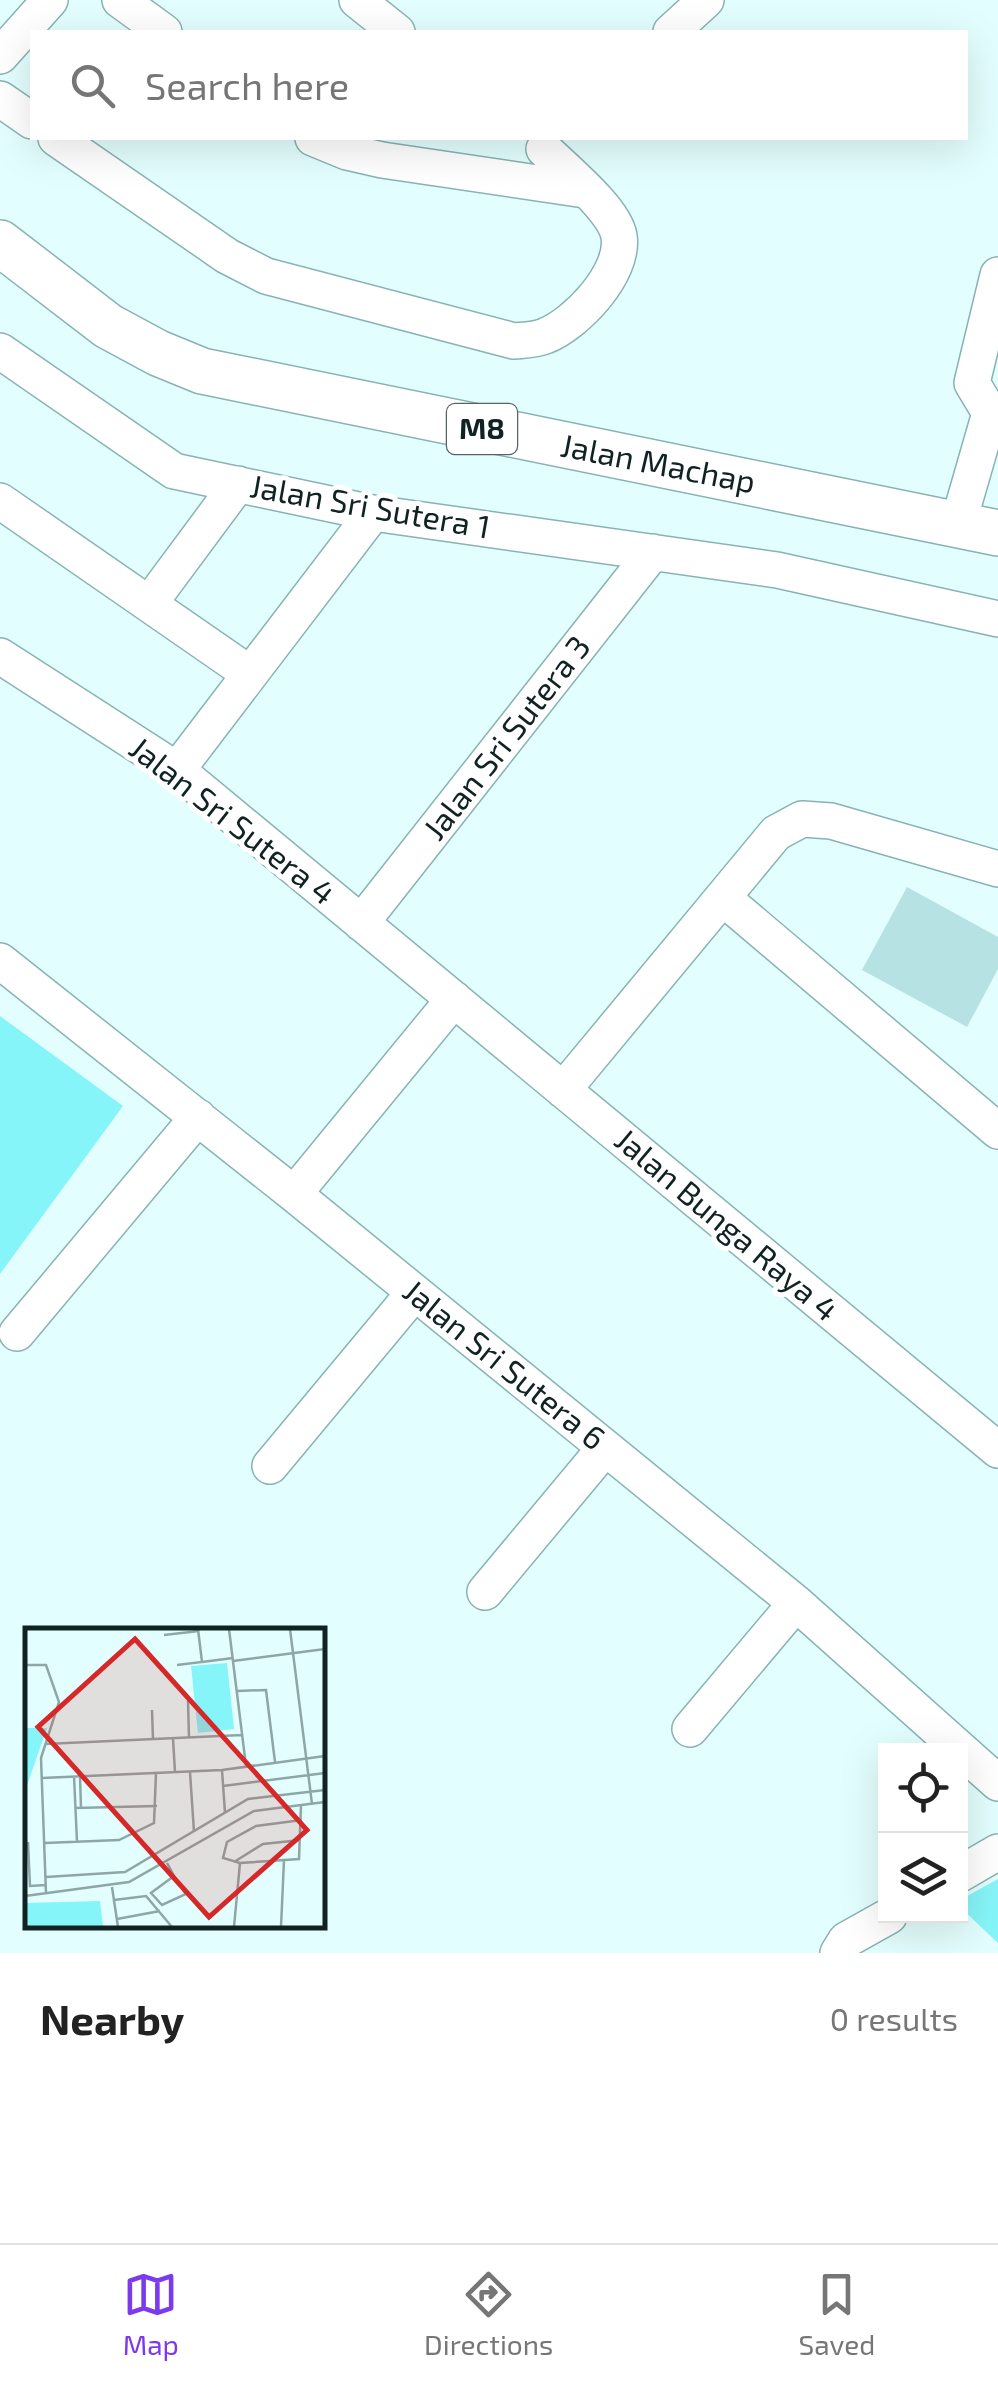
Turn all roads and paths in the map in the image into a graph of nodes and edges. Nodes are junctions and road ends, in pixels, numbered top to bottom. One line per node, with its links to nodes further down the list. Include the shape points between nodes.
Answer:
1 (50, 0): 8 (street)
2 (120, 0): 5 (street)
3 (356, 0): 6 (street)
4 (706, 0): 7 (street)
5 (161, 30)
6 (395, 30)
7 (673, 30)
8 (0, 56)
9 (0, 99): 10 (street)
10 (30, 121)
11 (59, 140): 14 (street, via 266,276 514,340 542,338 564,326 616,268 619,236)
12 (318, 140): 14 (street, via 382,160)
13 (544, 141): 14 (street)
14 (585, 190)
15 (0, 243): 22 (main road, Jalan Machap / M8, via 108,326 202,371)
16 (998, 275): 18 (street, via 972,383)
17 (0, 351): 19 (street, Jalan Sri Sutera 1, via 174,470)
18 (994, 414): 22 (street)
19 (238, 484): 21 (street, Jalan Sri Sutera 1); 24 (street)
20 (0, 501): 24 (street)
21 (374, 513): 23 (street, Jalan Sri Sutera 1); 27 (street)
22 (978, 528)
23 (653, 552): 25 (street, Jalan Sri Sutera 1, via 776,570); 31 (street, Jalan Sri Sutera 3)
24 (149, 604): 27 (street)
25 (998, 619)
26 (6, 673): 28 (street, Jalan Sri Sutera 4)
27 (250, 674): 28 (street)
28 (178, 770): 31 (street, Jalan Sri Sutera 4)
29 (998, 869): 30 (street, via 832,821 802,819 776,834)
30 (723, 898): 34 (street); 36 (street)
31 (361, 922): 33 (street, Jalan Sri Sutera 4)
32 (0, 960): 35 (street, Jalan Sri Sutera 6)
33 (454, 999): 34 (street, Jalan Bunga Raya 4); 37 (street)
34 (563, 1090): 41 (street, Jalan Bunga Raya 4)
35 (198, 1117): 37 (street, Jalan Sri Sutera 6); 39 (street)
36 (998, 1130)
37 (294, 1194): 38 (street, Jalan Sri Sutera 6)
38 (414, 1292): 40 (street, Jalan Sri Sutera 6); 42 (street)
39 (17, 1334)
40 (605, 1448): 43 (street); 44 (street, Jalan Sri Sutera 6)
41 (998, 1450)
42 (270, 1466)
43 (485, 1592)
44 (796, 1603): 45 (street); 46 (street, Jalan Sri Sutera 6)
45 (690, 1729)
46 (998, 1782)
47 (998, 1852): 48 (street)
48 (968, 1869)
49 (878, 1922): 50 (street, via 846,1940)
50 (838, 1953)

